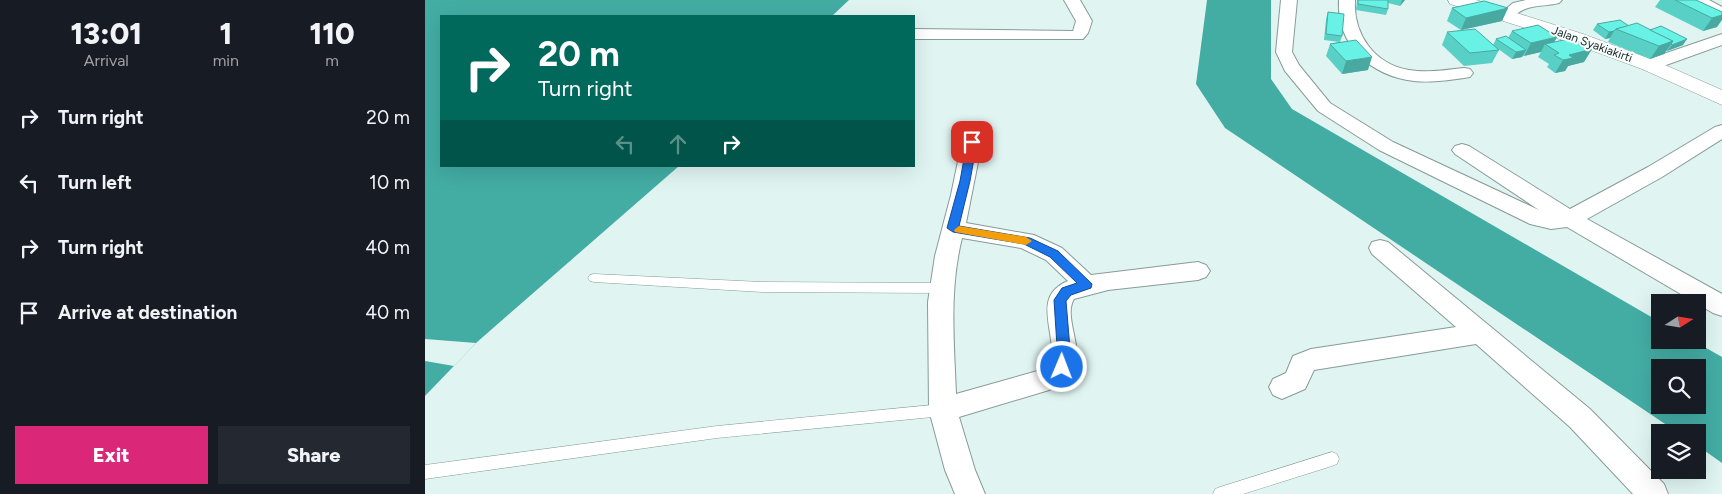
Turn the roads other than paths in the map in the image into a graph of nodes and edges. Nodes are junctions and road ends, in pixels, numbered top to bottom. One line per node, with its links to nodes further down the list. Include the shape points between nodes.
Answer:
1 (1072, 0): 9 (street, via 1084,21 1077,36)
2 (1289, 0): 17 (street, via 1284,52 1291,67 1324,107 1371,137 1529,215 1545,221)
3 (1347, 0): 12 (street, via 1351,36 1368,54 1390,69 1410,76)
4 (1457, 0): 8 (street, Jalan Syakiakirti)
5 (1554, 0): 8 (street, via 1518,6)
6 (1697, 0): 7 (street)
7 (1722, 13)
8 (1507, 15): 11 (street, Jalan Syakiakirti)
9 (915, 34)
10 (1722, 39): 11 (street)
11 (1649, 65): 13 (street, Jalan Syakiakirti)
12 (1464, 73)
13 (1722, 98)
14 (1722, 131): 17 (street)
15 (972, 142): 18 (street)
16 (1461, 150): 17 (street)
17 (1569, 219): 24 (street)
18 (953, 228): 22 (street, via 1026,241 1054,254); 23 (street)
19 (1380, 248): 25 (street)
20 (1198, 271): 22 (street)
21 (594, 278): 23 (lane, via 762,287)
22 (1086, 284): 27 (street, via 1066,292 1060,300 1064,361 1060,372)
23 (941, 288): 27 (street)
24 (1722, 306)
25 (1481, 333): 26 (street, via 1311,360 1302,364 1296,381); 32 (street, via 1580,418)
26 (1282, 387)
27 (943, 410): 29 (lane, via 717,432); 30 (street)
28 (1332, 459): 31 (lane)
29 (425, 472)
30 (970, 494)
31 (1220, 494)
32 (1653, 494)

